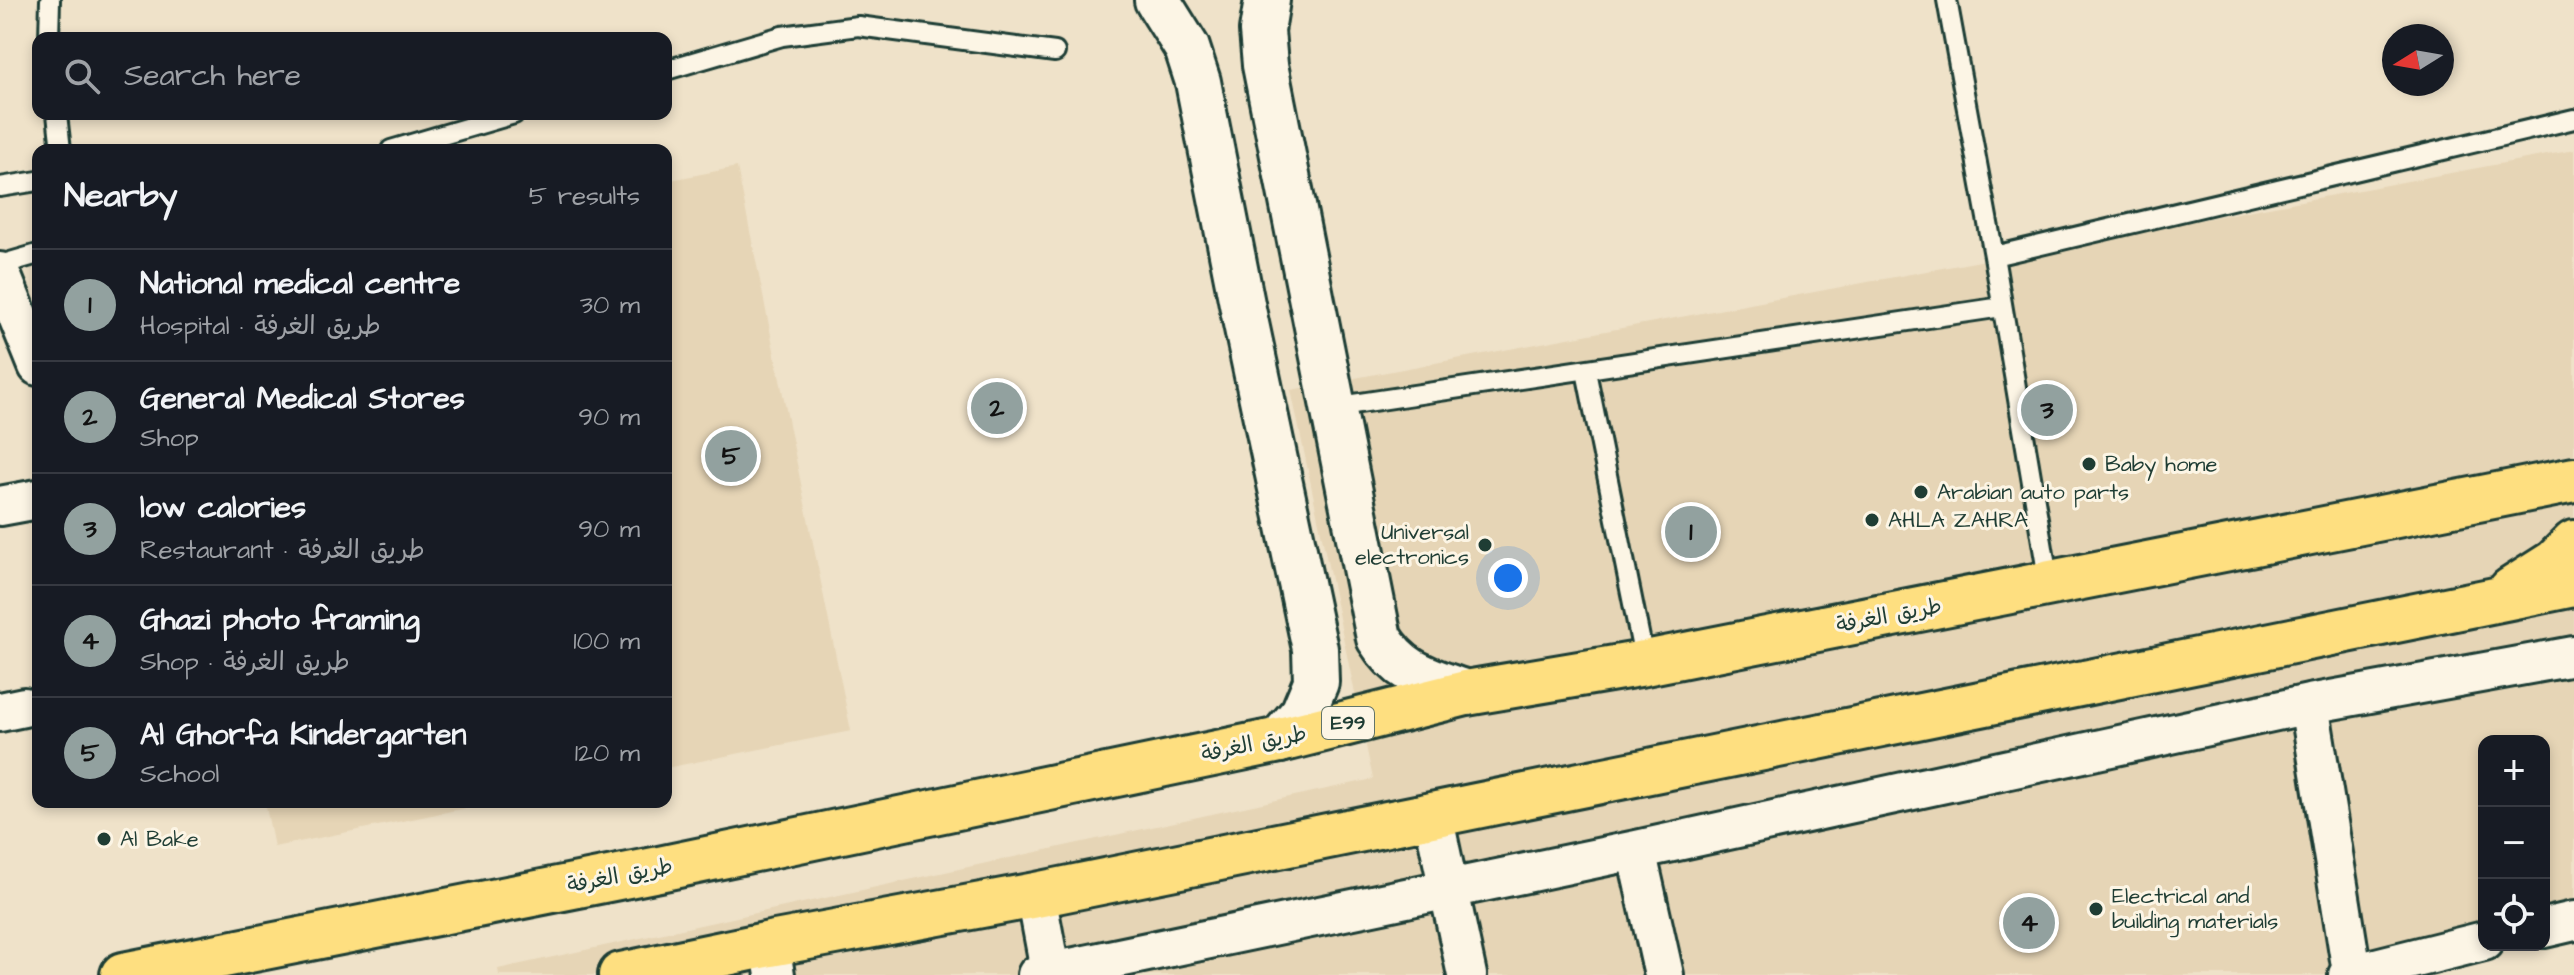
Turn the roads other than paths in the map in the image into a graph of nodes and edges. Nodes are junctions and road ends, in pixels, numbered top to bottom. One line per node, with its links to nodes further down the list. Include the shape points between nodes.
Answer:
1 (50, 0): 5 (lane)
2 (1157, 0): 34 (street, via 1187,48 1198,82 1315,649 1316,682 1303,713)
3 (1267, 0): 22 (street, via 1262,31 1265,65)
4 (1947, 0): 16 (lane)
5 (49, 32)
6 (1055, 52): 7 (lane, via 858,26 782,36)
7 (672, 68)
8 (2574, 119): 16 (lane)
9 (58, 120): 11 (lane)
10 (494, 120): 12 (lane)
11 (60, 144)
12 (412, 144)
13 (32, 182): 14 (lane)
14 (0, 187)
15 (32, 256): 17 (lane)
16 (1994, 256): 19 (lane)
17 (0, 265)
18 (0, 272): 20 (street)
19 (2002, 307): 21 (lane); 28 (lane)
20 (32, 351)
21 (1586, 371): 22 (lane); 31 (lane)
22 (1333, 407): 32 (street, via 1379,638 1390,656 1416,674)
23 (2570, 485): 28 (highway, طريق الغرفة / E99)
24 (32, 500): 25 (street)
25 (0, 506)
26 (2574, 543): 29 (highway, via 2555,562)
27 (2574, 584): 29 (highway)
28 (2049, 585): 31 (highway, طريق الغرفة / E99)
29 (2492, 601): 35 (highway)
30 (2574, 656): 33 (street)
31 (1645, 663): 32 (highway, طريق الغرفة / E99)
32 (1466, 693): 34 (highway, طريق الغرفة / E99)
33 (2309, 704): 36 (street); 45 (street)
34 (1280, 740): 46 (highway, طريق الغرفة / E99)
35 (1433, 815): 37 (street); 38 (highway)
36 (1636, 850): 37 (street); 49 (street)
37 (1449, 889): 44 (street); 48 (street)
38 (1036, 895): 42 (highway); 44 (street)
39 (2574, 921): 40 (street)
40 (2550, 927)
41 (2478, 943): 43 (street)
42 (773, 959): 47 (highway)
43 (2426, 965): 45 (street)
44 (1046, 974)
45 (2350, 974)
46 (123, 975)
47 (621, 975)
48 (1467, 975)
49 (1664, 975)

